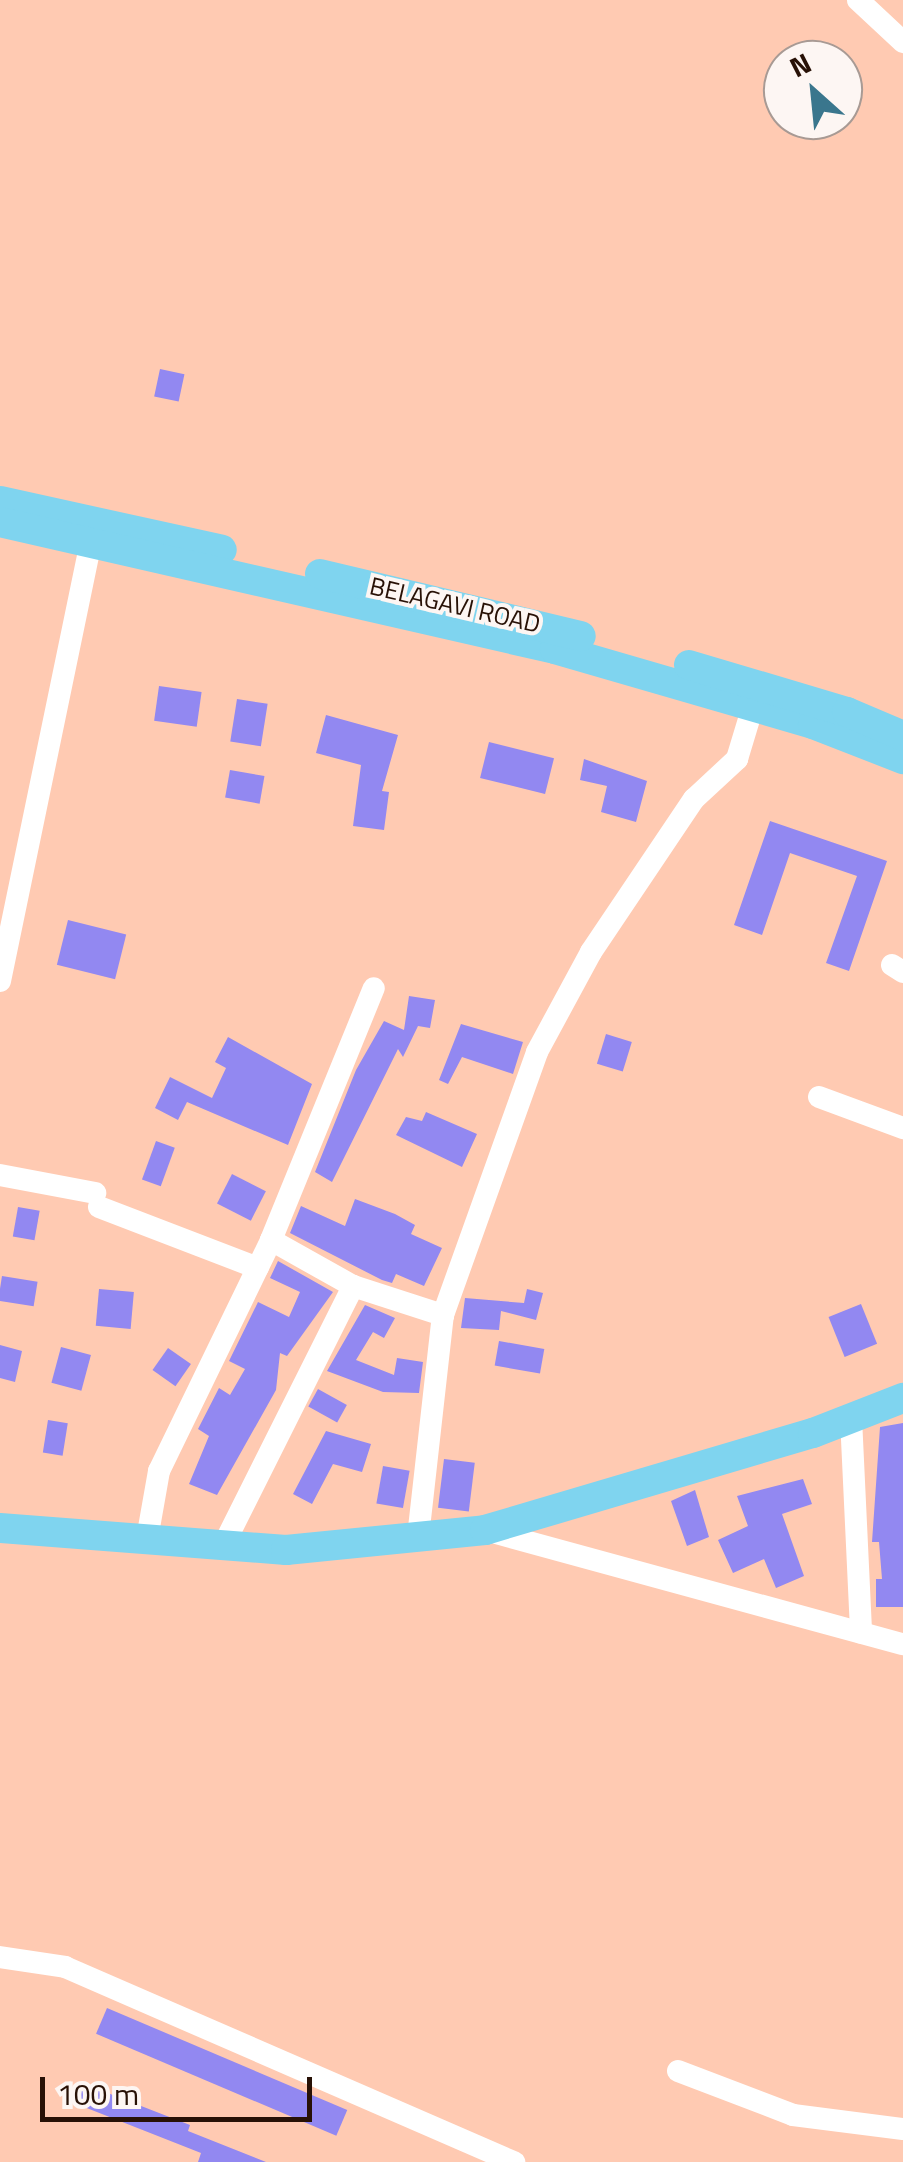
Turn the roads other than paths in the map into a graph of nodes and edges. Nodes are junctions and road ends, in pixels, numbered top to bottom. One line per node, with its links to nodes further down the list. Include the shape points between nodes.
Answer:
1 (858, 0): 2 (street)
2 (903, 42)
3 (0, 501): 7 (main road, BELAGAVI ROAD, via 490,610 758,684)
4 (0, 522): 5 (main road)
5 (91, 542): 6 (main road, via 555,649); 9 (street)
6 (753, 706): 8 (main road); 17 (street, via 737,759 694,798 591,952 537,1052)
7 (903, 736)
8 (903, 759)
9 (0, 979)
10 (374, 988): 14 (street)
11 (820, 1097): 12 (street)
12 (903, 1128)
13 (0, 1175): 15 (street, via 97,1200)
14 (272, 1240): 15 (street); 16 (street)
15 (258, 1268): 23 (street, via 158,1471)
16 (353, 1286): 17 (street); 24 (street)
17 (443, 1315): 22 (street)
18 (903, 1398): 19 (main road)
19 (850, 1418): 21 (main road); 25 (street)
20 (0, 1528): 23 (main road)
21 (485, 1530): 22 (main road); 25 (street)
22 (418, 1537): 24 (main road, via 286,1550)
23 (146, 1540): 24 (main road)
24 (223, 1546)
25 (861, 1633): 26 (street)
26 (903, 1644)
27 (0, 1957): 30 (street, via 65,1967)
28 (678, 2071): 29 (street, via 793,2116)
29 (903, 2129)
30 (514, 2162)

